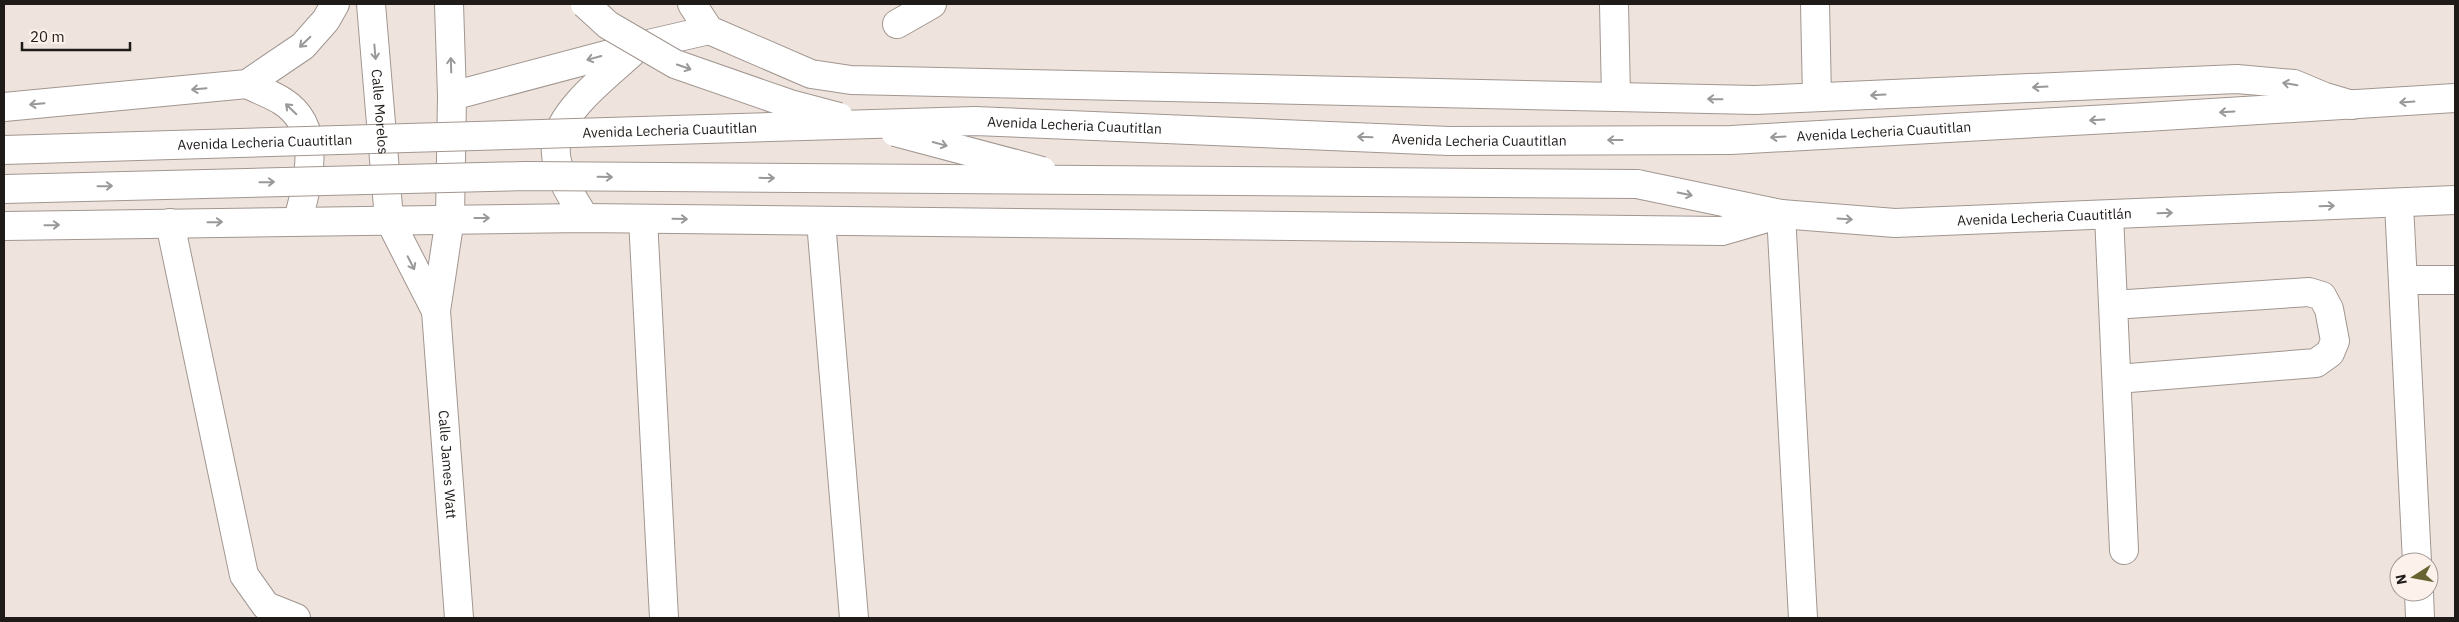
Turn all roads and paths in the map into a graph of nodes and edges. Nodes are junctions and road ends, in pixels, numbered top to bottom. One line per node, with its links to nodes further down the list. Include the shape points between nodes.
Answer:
1 (335, 4): 12 (main road, one-way to 12, via 326,20 302,46)
2 (371, 4): 28 (main road, Calle Morelos, one-way to 28)
3 (449, 4): 13 (main road, one-way to 3)
4 (585, 4): 20 (main road, one-way to 20, bridge, via 608,24 675,64 790,104)
5 (692, 4): 10 (main road)
6 (932, 4): 9 (main road)
7 (1614, 4): 14 (main road)
8 (1815, 4): 15 (main road)
9 (897, 24)
10 (709, 30): 11 (main road); 14 (main road, via 811,74 851,80)
11 (640, 46): 13 (main road, one-way to 13); 27 (main road, via 579,102 562,124 556,144 559,168)
12 (247, 84): 18 (main road, one-way to 18); 30 (main road, one-way to 12, via 309,180 307,132 296,113 282,101)
13 (452, 96): 26 (main road)
14 (1616, 97): 15 (main road, one-way to 14, via 1756,100)
15 (1817, 97): 17 (main road, one-way to 15, via 2294,84 2237,79)
16 (2455, 98): 17 (main road, one-way to 17)
17 (2352, 105): 19 (main road, Avenida Lecheria Cuautitlan, one-way to 19, bridge, via 1731,140 1449,141 975,121)
18 (4, 107)
19 (4, 150)
20 (1080, 181): 21 (main road, one-way to 20, bridge, via 525,176); 24 (main road, Avenida Lecheria Cuautitlán, one-way to 24, bridge, via 1637,184)
21 (4, 189)
22 (2455, 200): 23 (main road, Avenida Lecheria Cuautitlán)
23 (2399, 204): 25 (main road, Avenida Lecheria Cuautitlán, one-way to 23); 34 (main road)
24 (1781, 214): 25 (main road, Avenida Lecheria Cuautitlán, one-way to 25, via 1895,223); 31 (main road, via 1722,231); 46 (main road)
25 (2109, 215): 36 (main road)
26 (450, 218): 27 (main road, one-way to 27); 28 (main road); 37 (main road, Calle James Watt)
27 (585, 218): 29 (main road)
28 (389, 219): 30 (main road); 37 (main road, Calle James Watt, one-way to 37)
29 (642, 219): 31 (main road, one-way to 31); 44 (main road)
30 (298, 220): 32 (main road, one-way to 30)
31 (821, 221): 45 (main road)
32 (170, 223): 33 (main road, one-way to 32); 42 (main road, via 244,575 266,606)
33 (4, 226)
34 (2403, 280): 35 (main road); 40 (main road)
35 (2455, 280)
36 (2113, 306): 38 (main road); 38 (main road, via 2309,292 2322,296 2330,309 2335,341 2330,353 2316,363)
37 (436, 311): 43 (main road, Calle James Watt)
38 (2116, 379): 39 (main road)
39 (2124, 550)
40 (2417, 552)
41 (2419, 602): 47 (main road)
42 (296, 618)
43 (459, 618)
44 (664, 618)
45 (854, 618)
46 (1803, 618)
47 (2420, 618)

